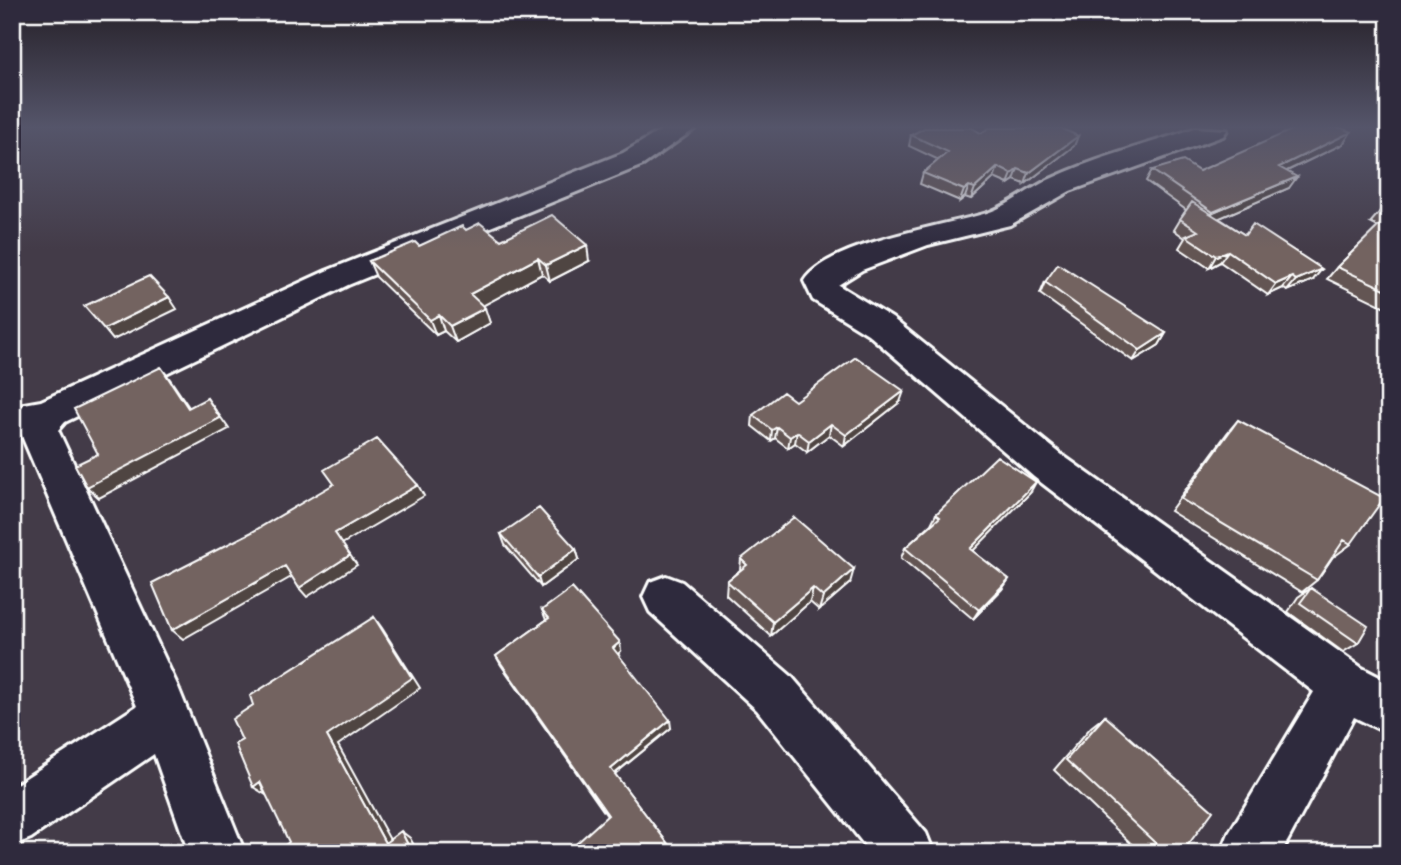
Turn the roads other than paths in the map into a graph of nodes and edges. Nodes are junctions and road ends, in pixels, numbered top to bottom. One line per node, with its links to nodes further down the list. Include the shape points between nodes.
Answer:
1 (611, 168): 6 (street, via 337,278 52,412 40,425 37,414 38,429)
2 (1107, 168): 4 (street, via 1060,185 999,219 918,238 851,263 820,281 825,292 880,326 1078,489)
3 (666, 597): 9 (street, via 774,692)
4 (1345, 685): 5 (street); 10 (street)
5 (1389, 709)
6 (166, 716): 7 (street); 8 (street)
7 (12, 819)
8 (217, 853)
9 (906, 853)
10 (1249, 853)

